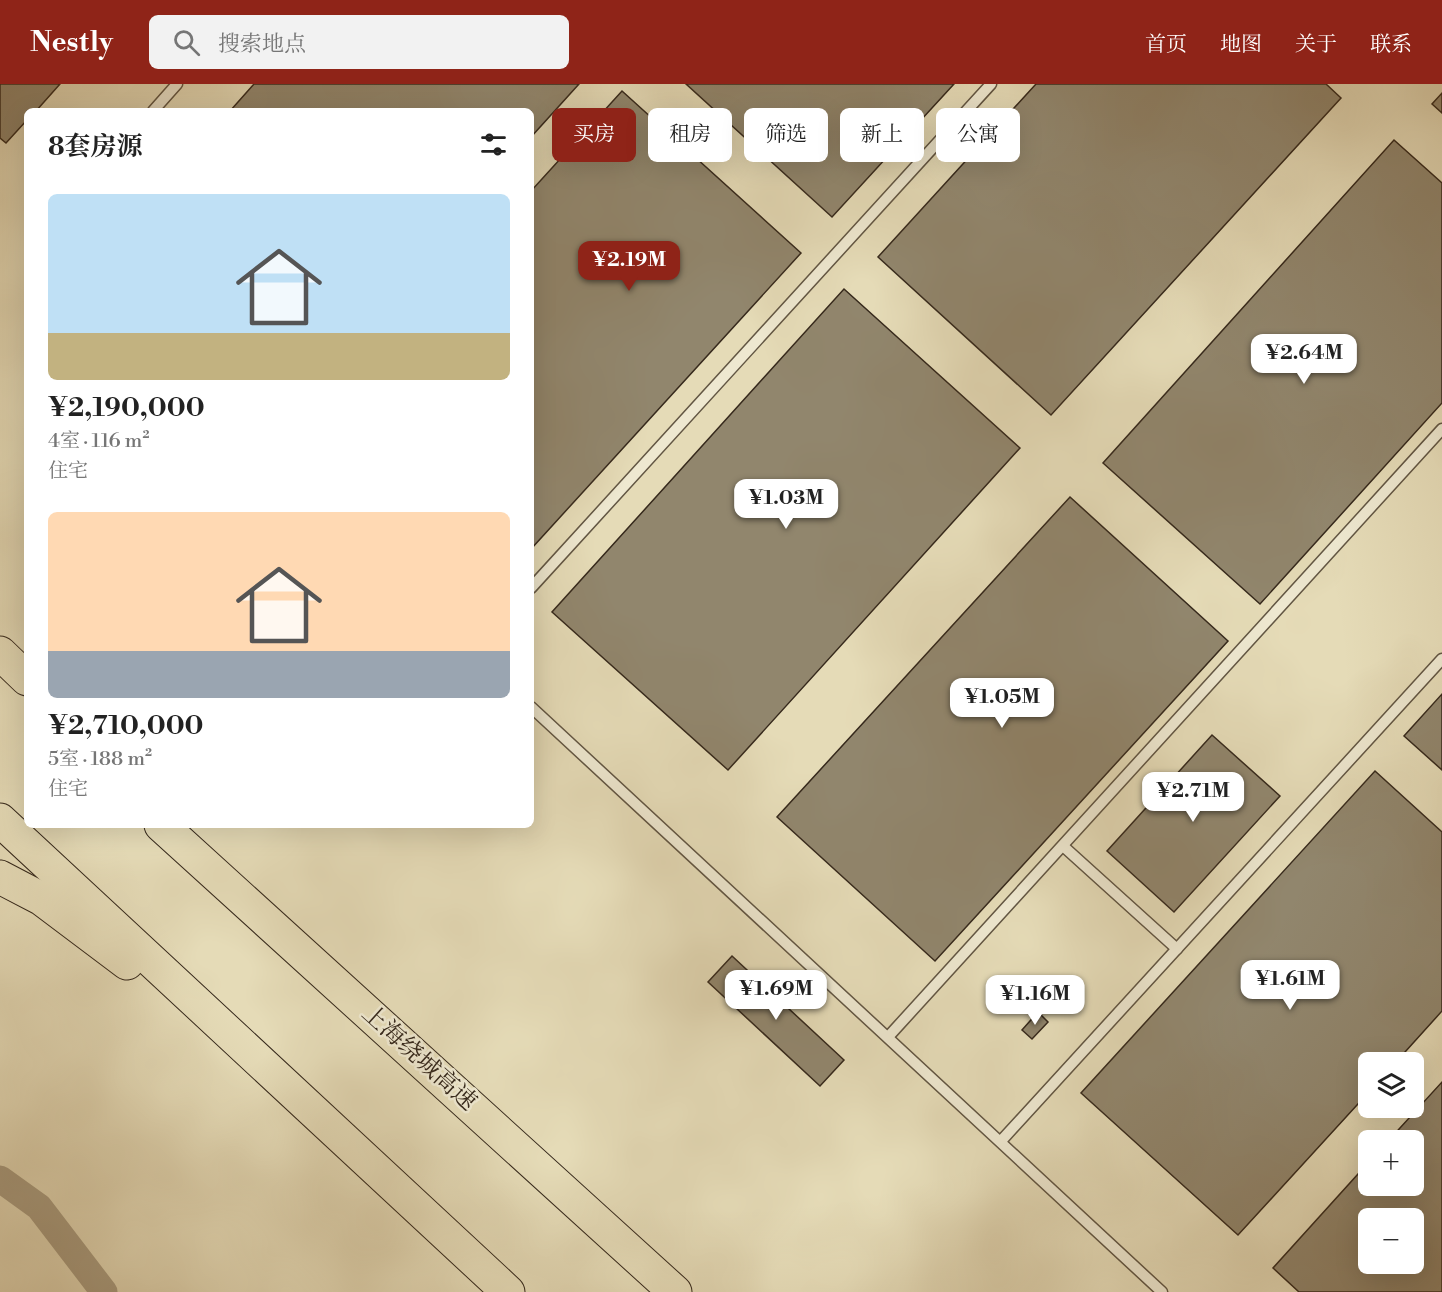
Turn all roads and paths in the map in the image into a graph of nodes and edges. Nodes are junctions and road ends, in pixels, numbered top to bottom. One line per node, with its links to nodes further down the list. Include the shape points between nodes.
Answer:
1 (177, 84): 3 (lane)
2 (991, 84): 5 (lane)
3 (156, 108)
4 (1442, 429): 15 (lane)
5 (534, 585)
6 (0, 653): 8 (highway)
7 (1442, 659): 17 (lane)
8 (24, 676)
9 (0, 679): 10 (highway)
10 (24, 701)
11 (534, 710): 19 (lane)
12 (0, 820): 22 (highway)
13 (164, 828): 18 (highway, 上海绕城高速)
14 (178, 828): 18 (highway)
15 (1063, 846): 17 (lane); 19 (lane)
16 (0, 877): 21 (highway, via 42,899 141,974)
17 (1177, 949): 20 (lane)
18 (324, 972): 23 (highway, 上海绕城高速)
19 (888, 1037): 20 (lane)
20 (1001, 1142): 24 (lane)
21 (502, 1292)
22 (508, 1292)
23 (675, 1292)
24 (1162, 1292)

